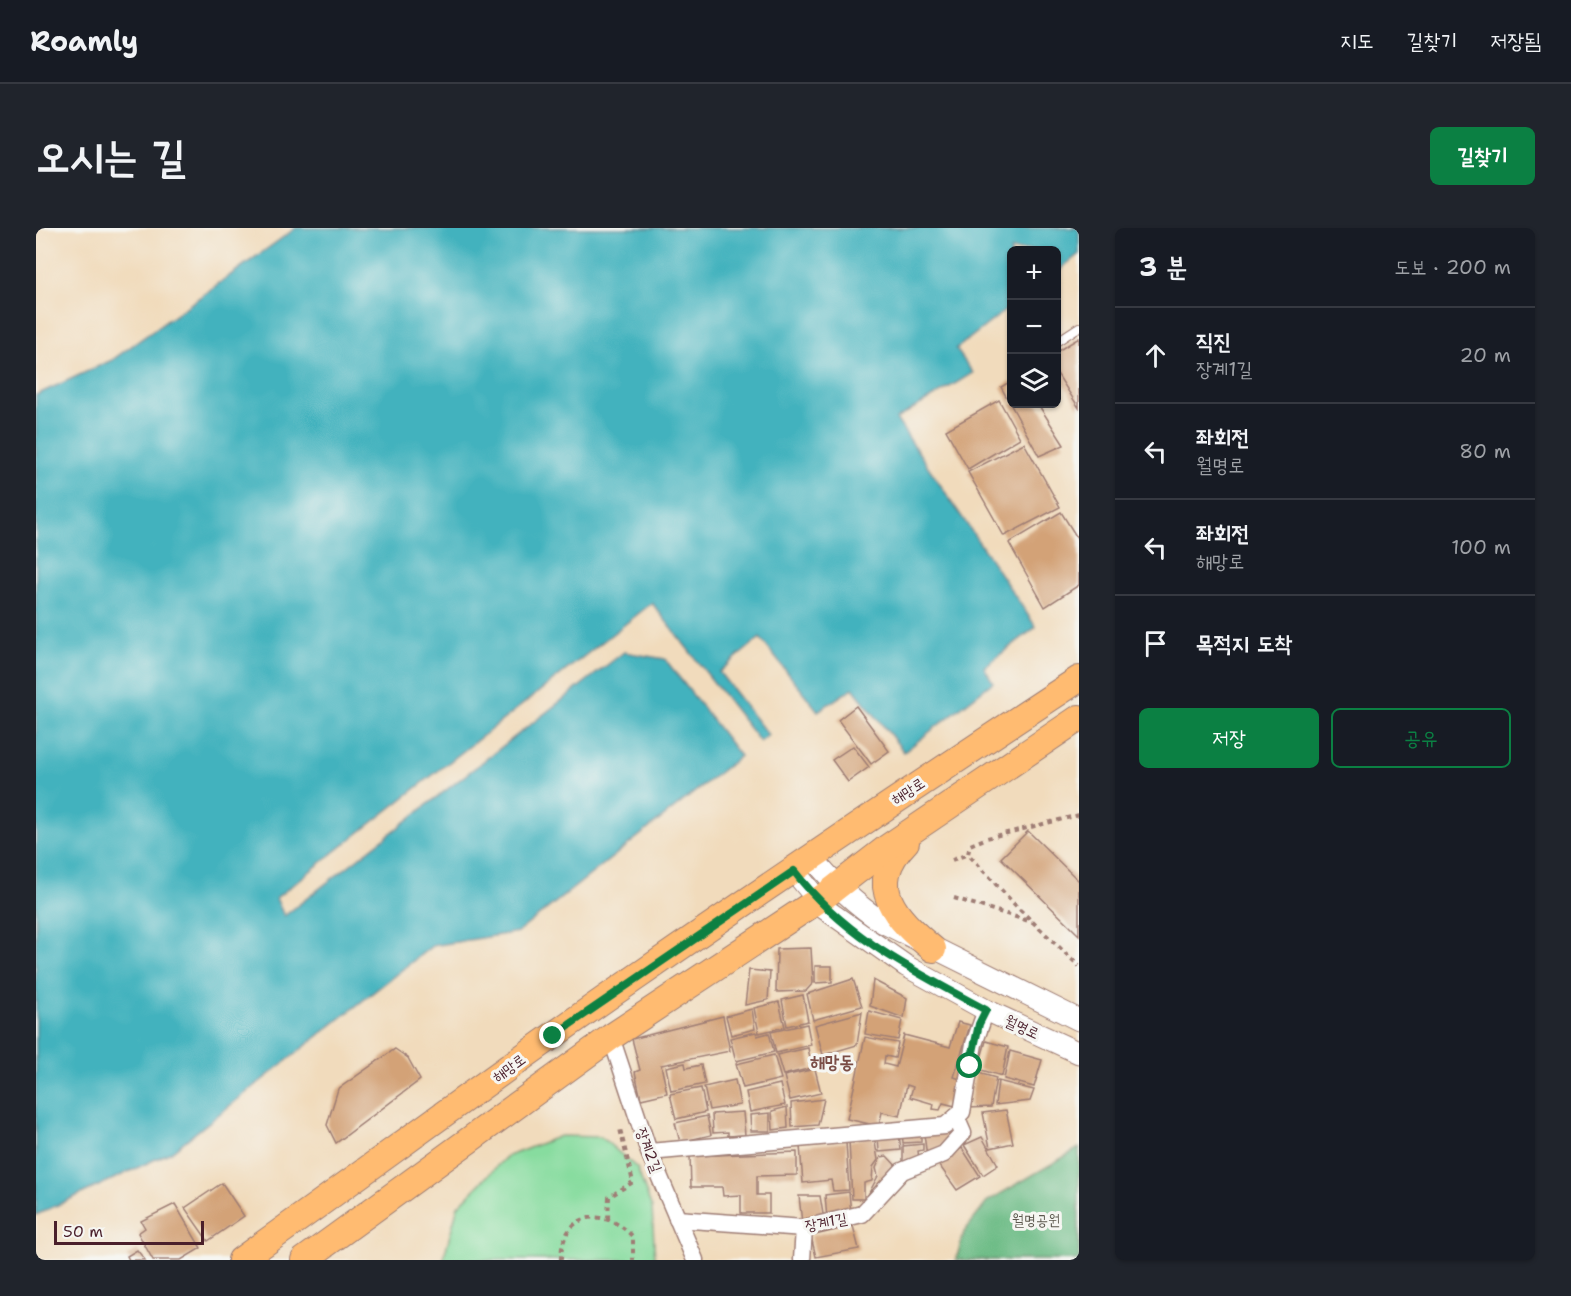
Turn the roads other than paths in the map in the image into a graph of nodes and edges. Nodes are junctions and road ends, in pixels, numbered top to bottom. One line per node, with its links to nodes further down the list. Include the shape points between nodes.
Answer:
1 (1079, 327): 2 (lane)
2 (1061, 339)
3 (1079, 679): 6 (main road, 해망로)
4 (1079, 718): 5 (main road)
5 (926, 822): 7 (main road); 8 (main road, via 891,860 886,887 897,917)
6 (803, 865): 7 (street, 월명로); 18 (main road, 해망로, via 611,995)
7 (827, 893): 8 (street, 월명로); 9 (street, 월명로, via 847,927 906,966); 11 (main road)
8 (933, 950): 10 (street, 월명로)
9 (986, 1010): 12 (street, 월명로); 13 (street, 장계1길, via 974,1044 962,1112)
10 (1079, 1020)
11 (611, 1037): 14 (street, 장계2길); 17 (main road)
12 (1079, 1053)
13 (956, 1117): 14 (street, via 945,1126); 16 (street, 장계1길, via 963,1132 944,1154 902,1172 862,1214)
14 (649, 1152): 15 (street, 장계2길)
15 (677, 1219): 16 (street, 장계1길); 19 (street, 장계2길)
16 (804, 1228): 20 (street)
17 (311, 1258)
18 (241, 1260)
19 (695, 1260)
20 (802, 1260)

